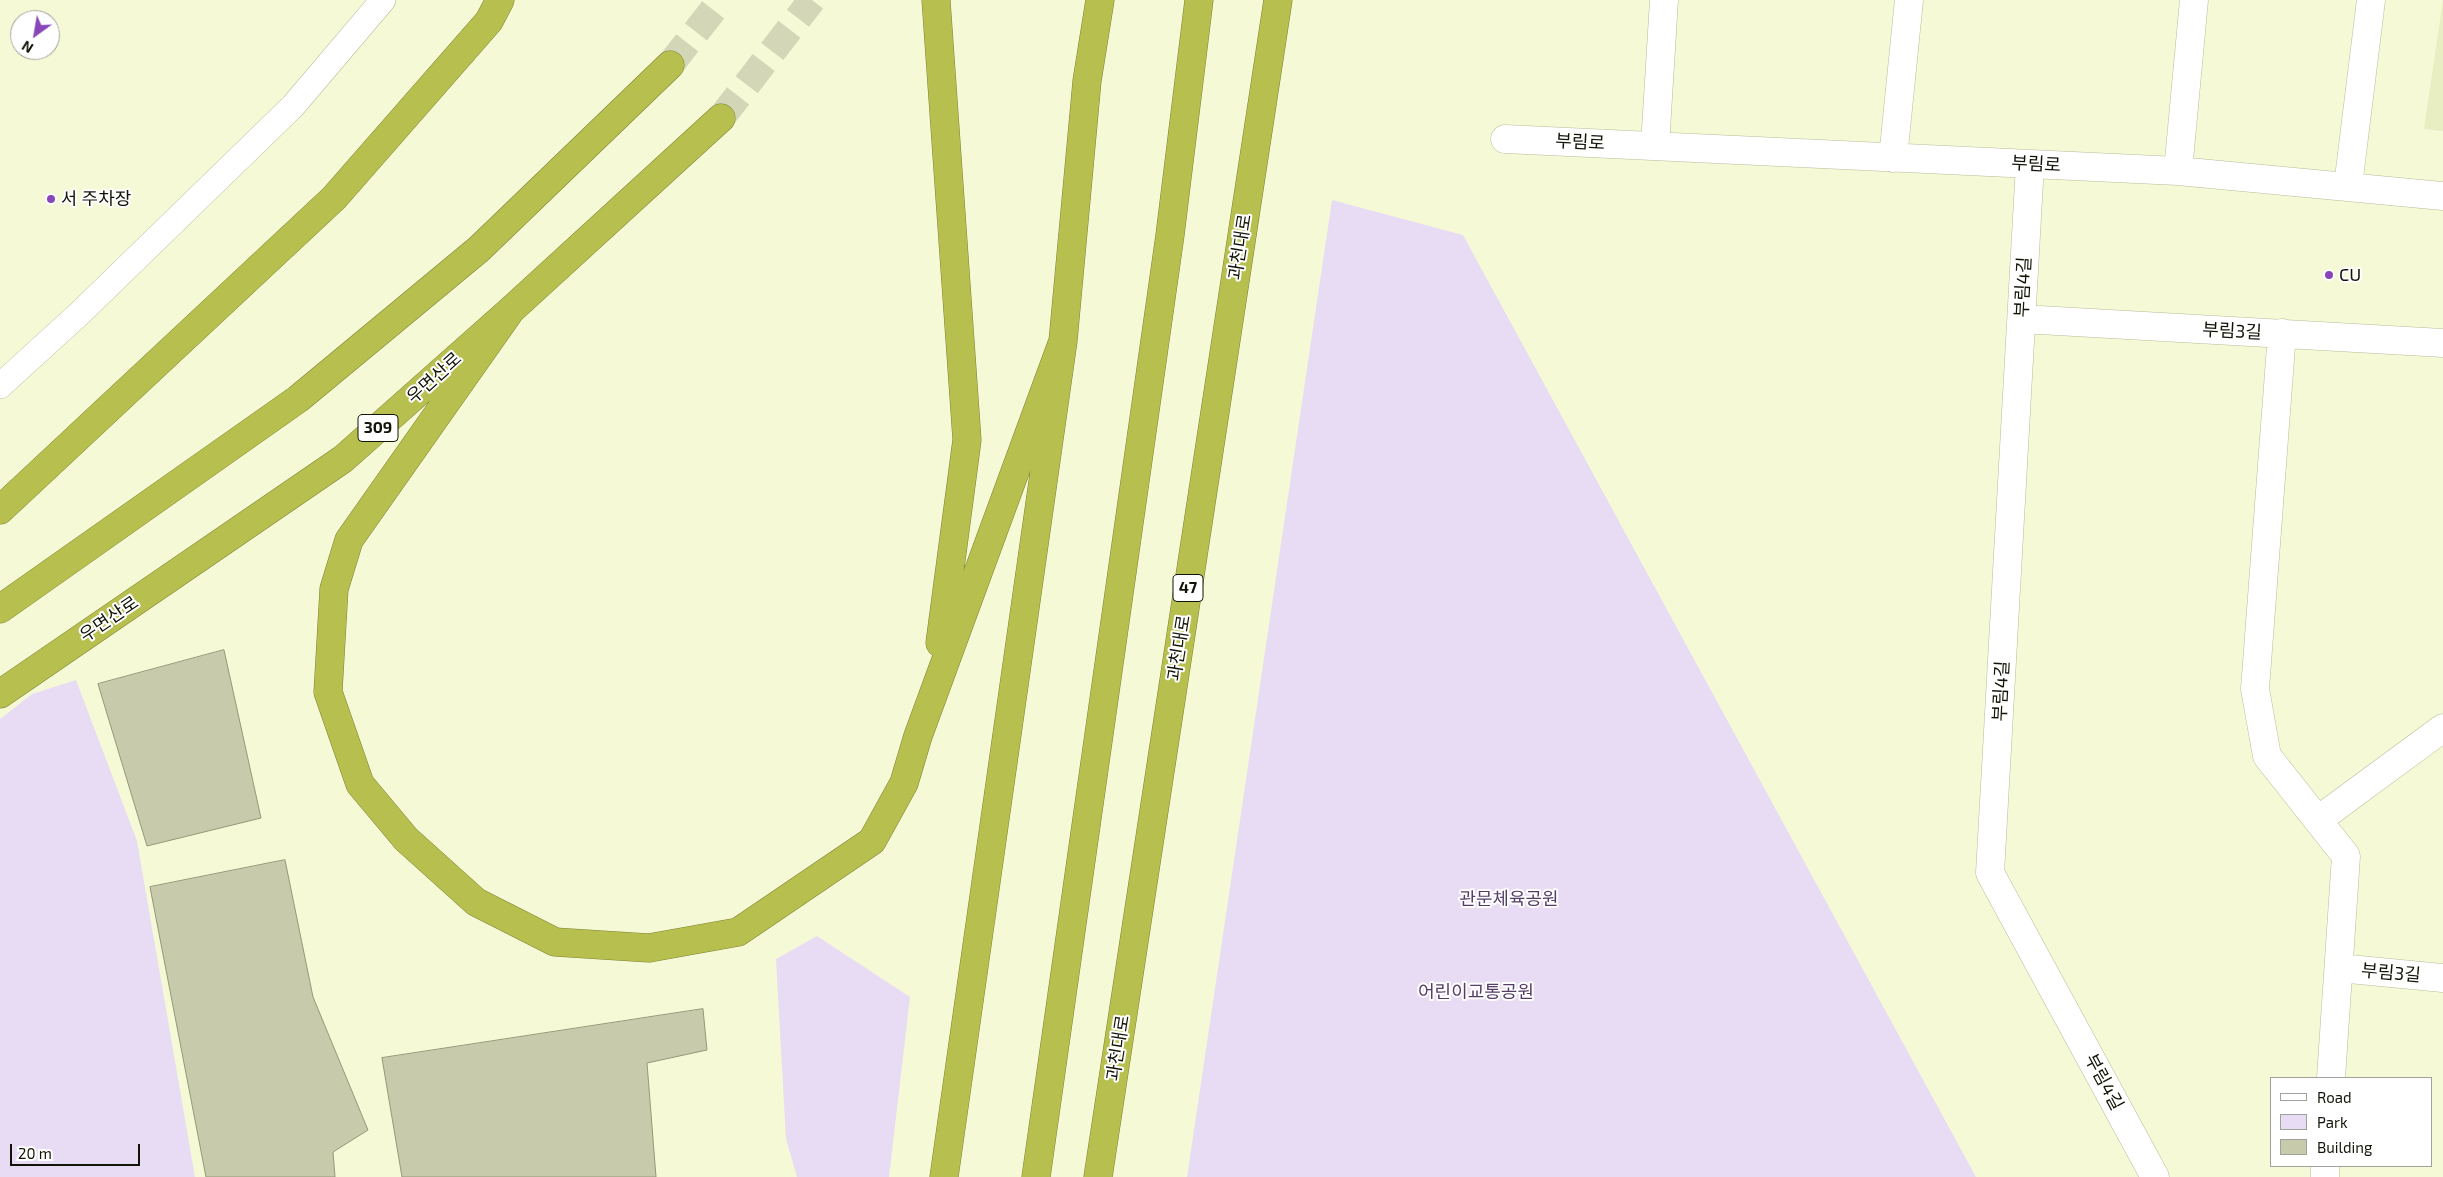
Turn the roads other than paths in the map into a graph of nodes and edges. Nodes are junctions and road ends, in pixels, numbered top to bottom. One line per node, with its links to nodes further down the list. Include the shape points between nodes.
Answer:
1 (383, 0): 27 (lane, via 293,106)
2 (500, 0): 28 (highway, via 489,21 334,198)
3 (936, 0): 31 (highway, via 967,440)
4 (1080, 0): 13 (highway)
5 (1100, 0): 13 (highway)
6 (1199, 0): 38 (highway, via 1170,236)
7 (1278, 0): 39 (highway, 과천대로 / 47)
8 (1664, 0): 16 (street)
9 (1909, 0): 17 (street)
10 (2194, 0): 19 (street)
11 (2371, 0): 20 (street)
12 (670, 65): 29 (highway, via 479,249 298,399)
13 (1087, 81): 25 (highway)
14 (721, 118): 22 (highway, 우면산로 / 309)
15 (1506, 139): 16 (street, 부림로)
16 (1655, 146): 17 (street, 부림로)
17 (1894, 158): 18 (street, 부림로)
18 (2030, 164): 19 (street, 부림로); 23 (street, 부림4길)
19 (2178, 171): 20 (street, 부림로)
20 (2348, 186): 21 (street, 부림로)
21 (2443, 196)
22 (511, 310): 30 (highway, 우면산로 / 309, via 343,459); 31 (highway, via 349,540 334,589 328,692 360,784 406,839 476,902 556,942 649,948 738,932 872,841 904,783)
23 (2022, 319): 24 (street, 부림3길); 40 (street, 부림4길, via 1990,873)
24 (2282, 333): 26 (street, 부림3길); 33 (street, via 2255,690 2267,756)
25 (1063, 341): 31 (highway); 37 (highway)
26 (2443, 343)
27 (0, 386)
28 (0, 510)
29 (0, 609)
30 (0, 694)
31 (934, 695)
32 (2443, 728): 33 (street)
33 (2318, 820): 34 (street, via 2346,856)
34 (2339, 968): 35 (street, 부림3길); 36 (street)
35 (2443, 978)
36 (2331, 1077)
37 (944, 1177)
38 (1036, 1177)
39 (1098, 1177)
40 (2155, 1177)

